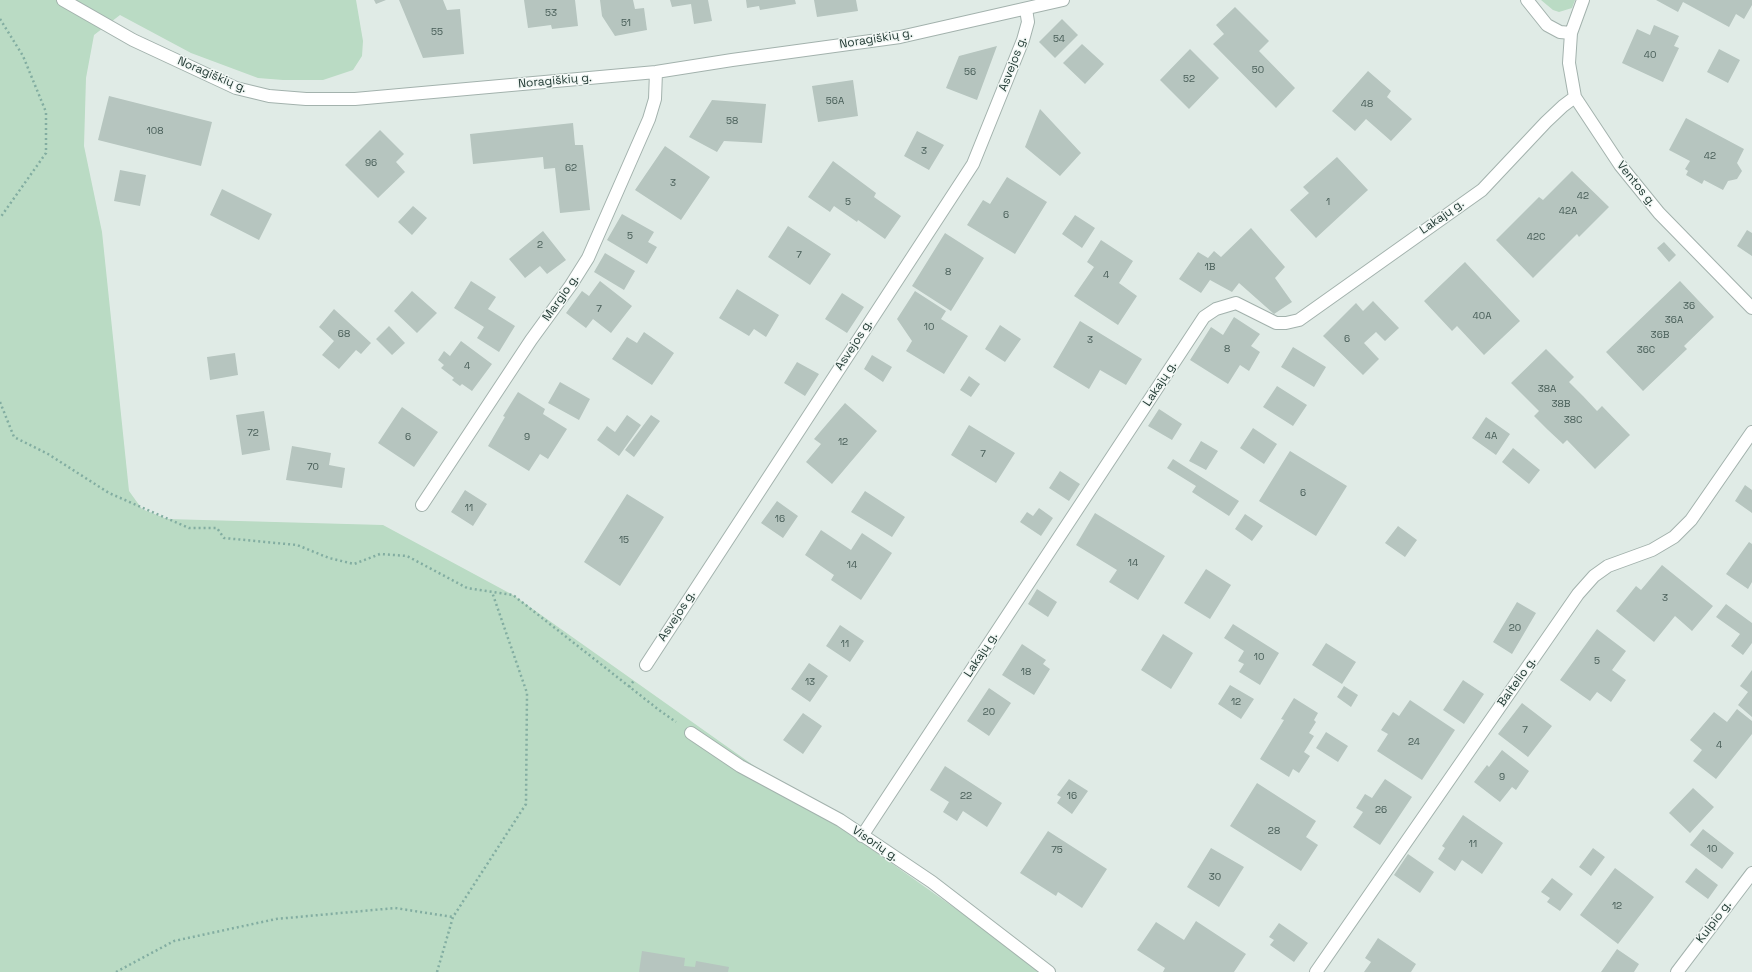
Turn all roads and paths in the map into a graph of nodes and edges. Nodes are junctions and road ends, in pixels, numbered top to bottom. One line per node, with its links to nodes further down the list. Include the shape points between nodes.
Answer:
1 (63, 0): 8 (street, Noragiškių g., via 133,40 236,88 268,96 355,99)
2 (1063, 0): 5 (street, Noragiškių g.)
3 (1527, 0): 7 (street, via 1547,25 1560,32)
4 (1583, 0): 7 (street, Ventos g.)
5 (1026, 9): 8 (street, Noragiškių g., via 900,37); 16 (street, Asvejos g., via 1028,22 1023,40 973,164)
6 (0, 19): 10 (path, via 23,56 46,112 46,153)
7 (1571, 33): 9 (street, Ventos g., via 1569,63)
8 (656, 72): 14 (street, Margio g., via 655,99 649,119 588,258)
9 (1575, 97): 11 (street, Ventos g., via 1620,165 1659,213); 18 (street, Lakajų g., via 1546,122 1482,190 1299,320 1276,323 1236,303 1216,309 1204,317)
10 (0, 218)
11 (1752, 308)
12 (0, 402): 15 (path, via 14,437 48,454 109,493 190,528 217,528 224,538 298,545 329,558 354,564 380,554 407,556 467,588)
13 (1752, 432): 24 (street, Baltelio g., via 1691,520 1674,537 1652,550 1608,566 1594,576 1578,594)
14 (422, 505)
15 (492, 592): 17 (path, via 513,595 659,710); 20 (path, via 527,693 526,804)
16 (646, 665)
17 (692, 732): 18 (street, Visorių g., via 740,766 840,820)
18 (862, 836): 23 (street, Visorių g., via 932,882)
19 (1752, 873): 25 (street, Kulpio g.)
20 (453, 917): 21 (path, via 395,908 276,919 174,941); 22 (path)
21 (116, 972)
22 (437, 972)
23 (1049, 972)
24 (1316, 972)
25 (1677, 972)

